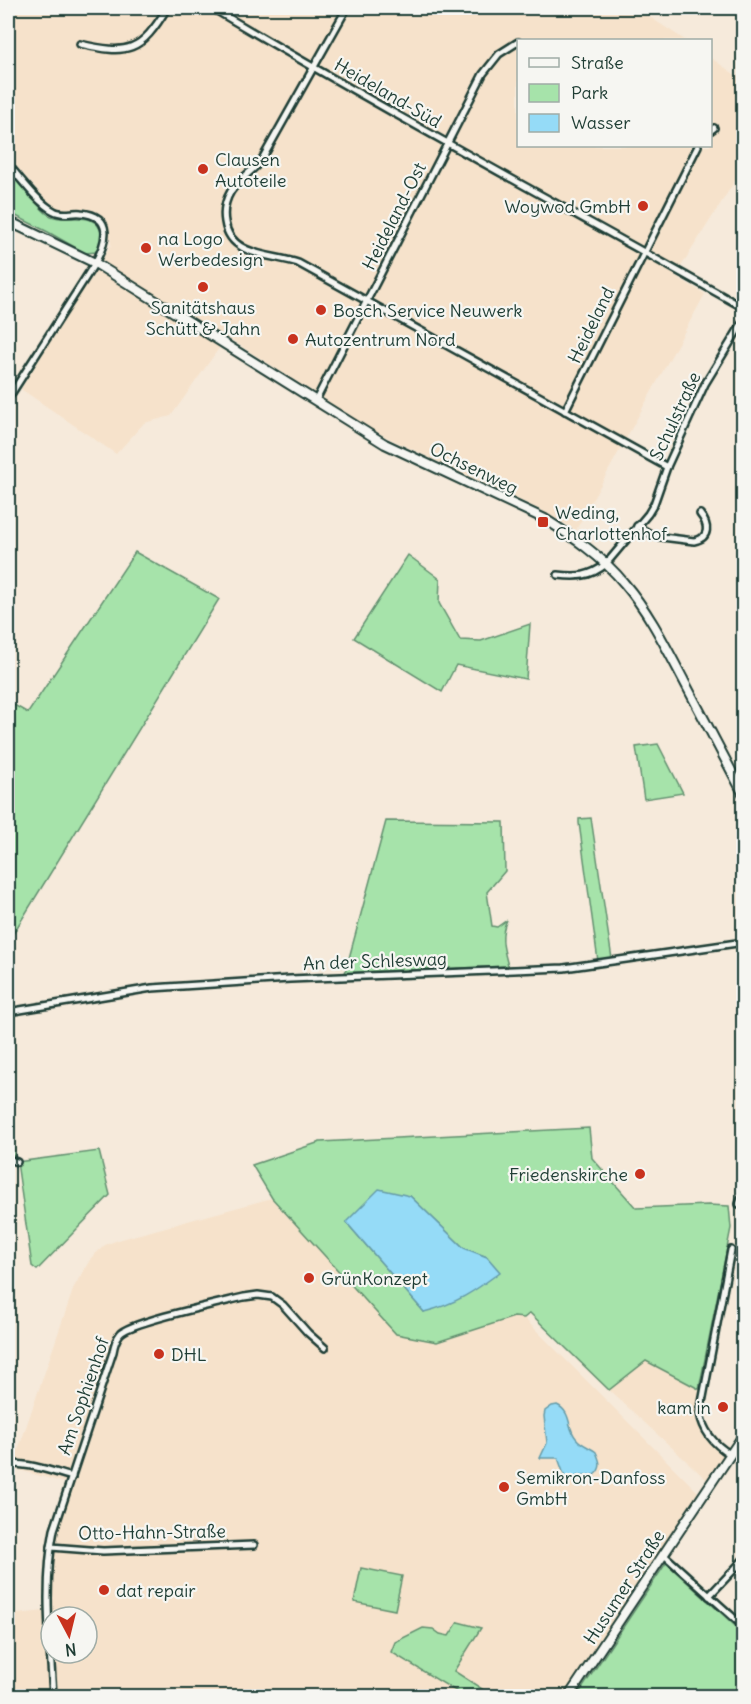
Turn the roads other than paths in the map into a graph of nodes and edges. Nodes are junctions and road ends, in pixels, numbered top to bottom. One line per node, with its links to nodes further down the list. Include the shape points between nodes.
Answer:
1 (166, 8): 5 (street, via 145,38 130,49 106,50)
2 (212, 8): 6 (street)
3 (347, 8): 6 (street, Heideland-Süd)
4 (517, 43): 7 (street, Heideland-Ost, via 498,54 483,74)
5 (80, 44)
6 (313, 68): 7 (street, Heideland-Süd); 13 (street, Heideland-Süd, via 261,160 230,192 224,207 225,226 242,248 298,263)
7 (448, 144): 11 (street); 13 (street, Heideland-Ost)
8 (697, 147): 11 (street, Heideland)
9 (8, 164): 12 (street, via 56,213 81,213 98,219 105,236)
10 (8, 221): 12 (main road, Ochsenweg)
11 (644, 252): 14 (street); 18 (street, Heideland)
12 (95, 263): 16 (street); 17 (main road, Ochsenweg)
13 (368, 302): 17 (street, Heideland-Ost); 18 (street)
14 (744, 308)
15 (744, 320): 19 (street, Schulstraße, via 705,384)
16 (8, 399)
17 (316, 400): 22 (main road, Ochsenweg, via 385,444 545,519)
18 (565, 411): 19 (street)
19 (667, 467): 21 (street, Schulstraße, via 654,504)
20 (700, 514): 21 (street, via 705,519 706,532 700,540 654,536)
21 (638, 526): 22 (street, Schulstraße)
22 (606, 564): 23 (street, via 584,576); 24 (main road, Ochsenweg, via 623,581 658,632)
23 (558, 575)
24 (744, 795)
25 (744, 942): 26 (street, An der Schleswag, via 564,968 152,988)
26 (8, 1012)
27 (8, 1159): 28 (street)
28 (17, 1162)
29 (744, 1192): 30 (street)
30 (741, 1205)
31 (731, 1250): 34 (street, via 700,1413 714,1442)
32 (325, 1348): 36 (street, Am Sophienhof, via 283,1305 272,1297 258,1295 126,1329 116,1341)
33 (744, 1434): 34 (main road, Husumer Straße)
34 (730, 1454): 39 (main road, Husumer Straße)
35 (8, 1464): 36 (street)
36 (72, 1477): 38 (street, Am Sophienhof)
37 (254, 1545): 38 (street, Otto-Hahn-Straße, via 103,1551)
38 (51, 1547): 43 (street, Am Sophienhof)
39 (663, 1554): 41 (street); 44 (main road, Husumer Straße)
40 (744, 1559): 41 (street)
41 (710, 1596): 42 (street)
42 (744, 1627)
43 (53, 1696)
44 (569, 1696)

